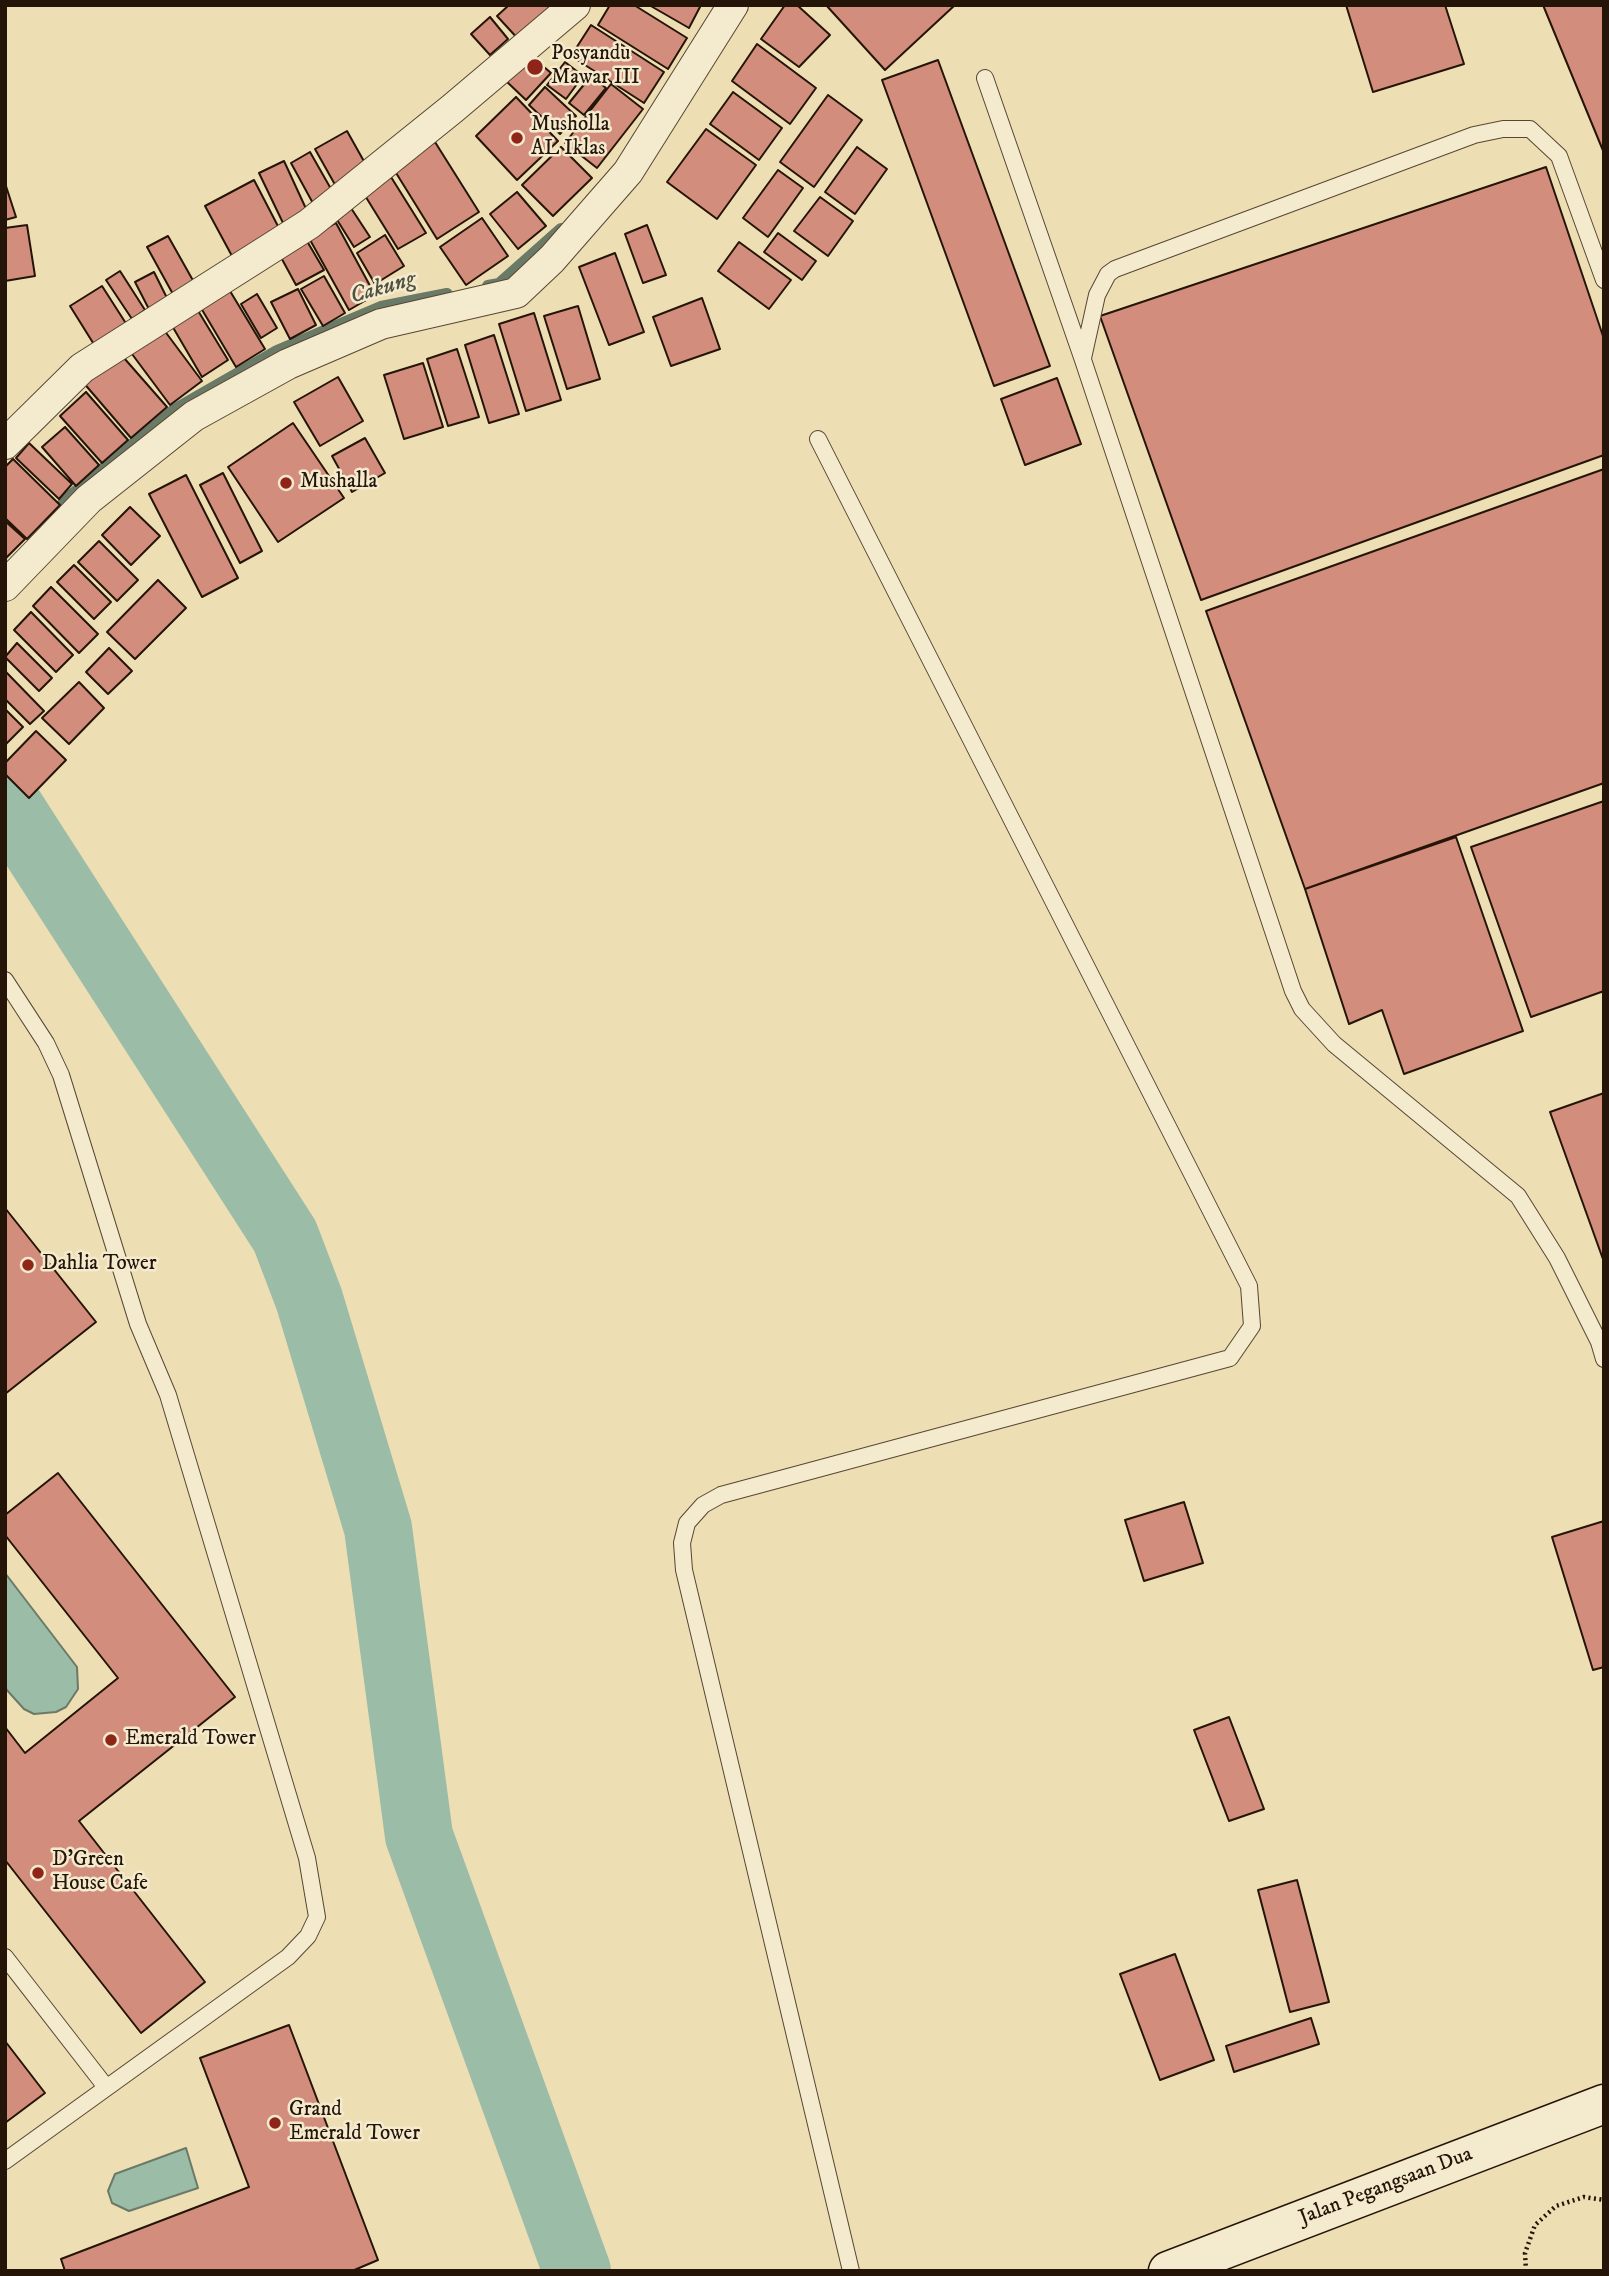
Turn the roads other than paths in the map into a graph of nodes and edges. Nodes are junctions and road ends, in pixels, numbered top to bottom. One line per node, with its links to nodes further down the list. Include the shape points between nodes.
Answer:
1 (575, 5): 7 (street, via 309,224 82,368)
2 (733, 5): 8 (street, via 628,172 516,293 380,324 288,365 194,416 89,499)
3 (985, 78): 5 (lane)
4 (1604, 280): 5 (lane, via 1559,156 1530,130 1503,129 1474,135 1115,269 1097,295)
5 (1083, 360): 10 (lane, via 1298,1000 1318,1030 1518,1196)
6 (818, 439): 16 (lane, via 1249,1286 1252,1326 1230,1357 721,1495 687,1523 682,1544 684,1570)
7 (5, 444)
8 (5, 586)
9 (5, 980): 13 (lane, via 61,1075 138,1324 169,1395 315,1889 317,1917 308,1936 288,1957)
10 (1601, 1341): 11 (lane)
11 (1604, 1359)
12 (5, 1957): 13 (lane)
13 (106, 2087): 15 (lane)
14 (1604, 2104): 17 (main road, Jalan Pegangsaan Dua)
15 (5, 2161)
16 (851, 2271)
17 (1168, 2271)

